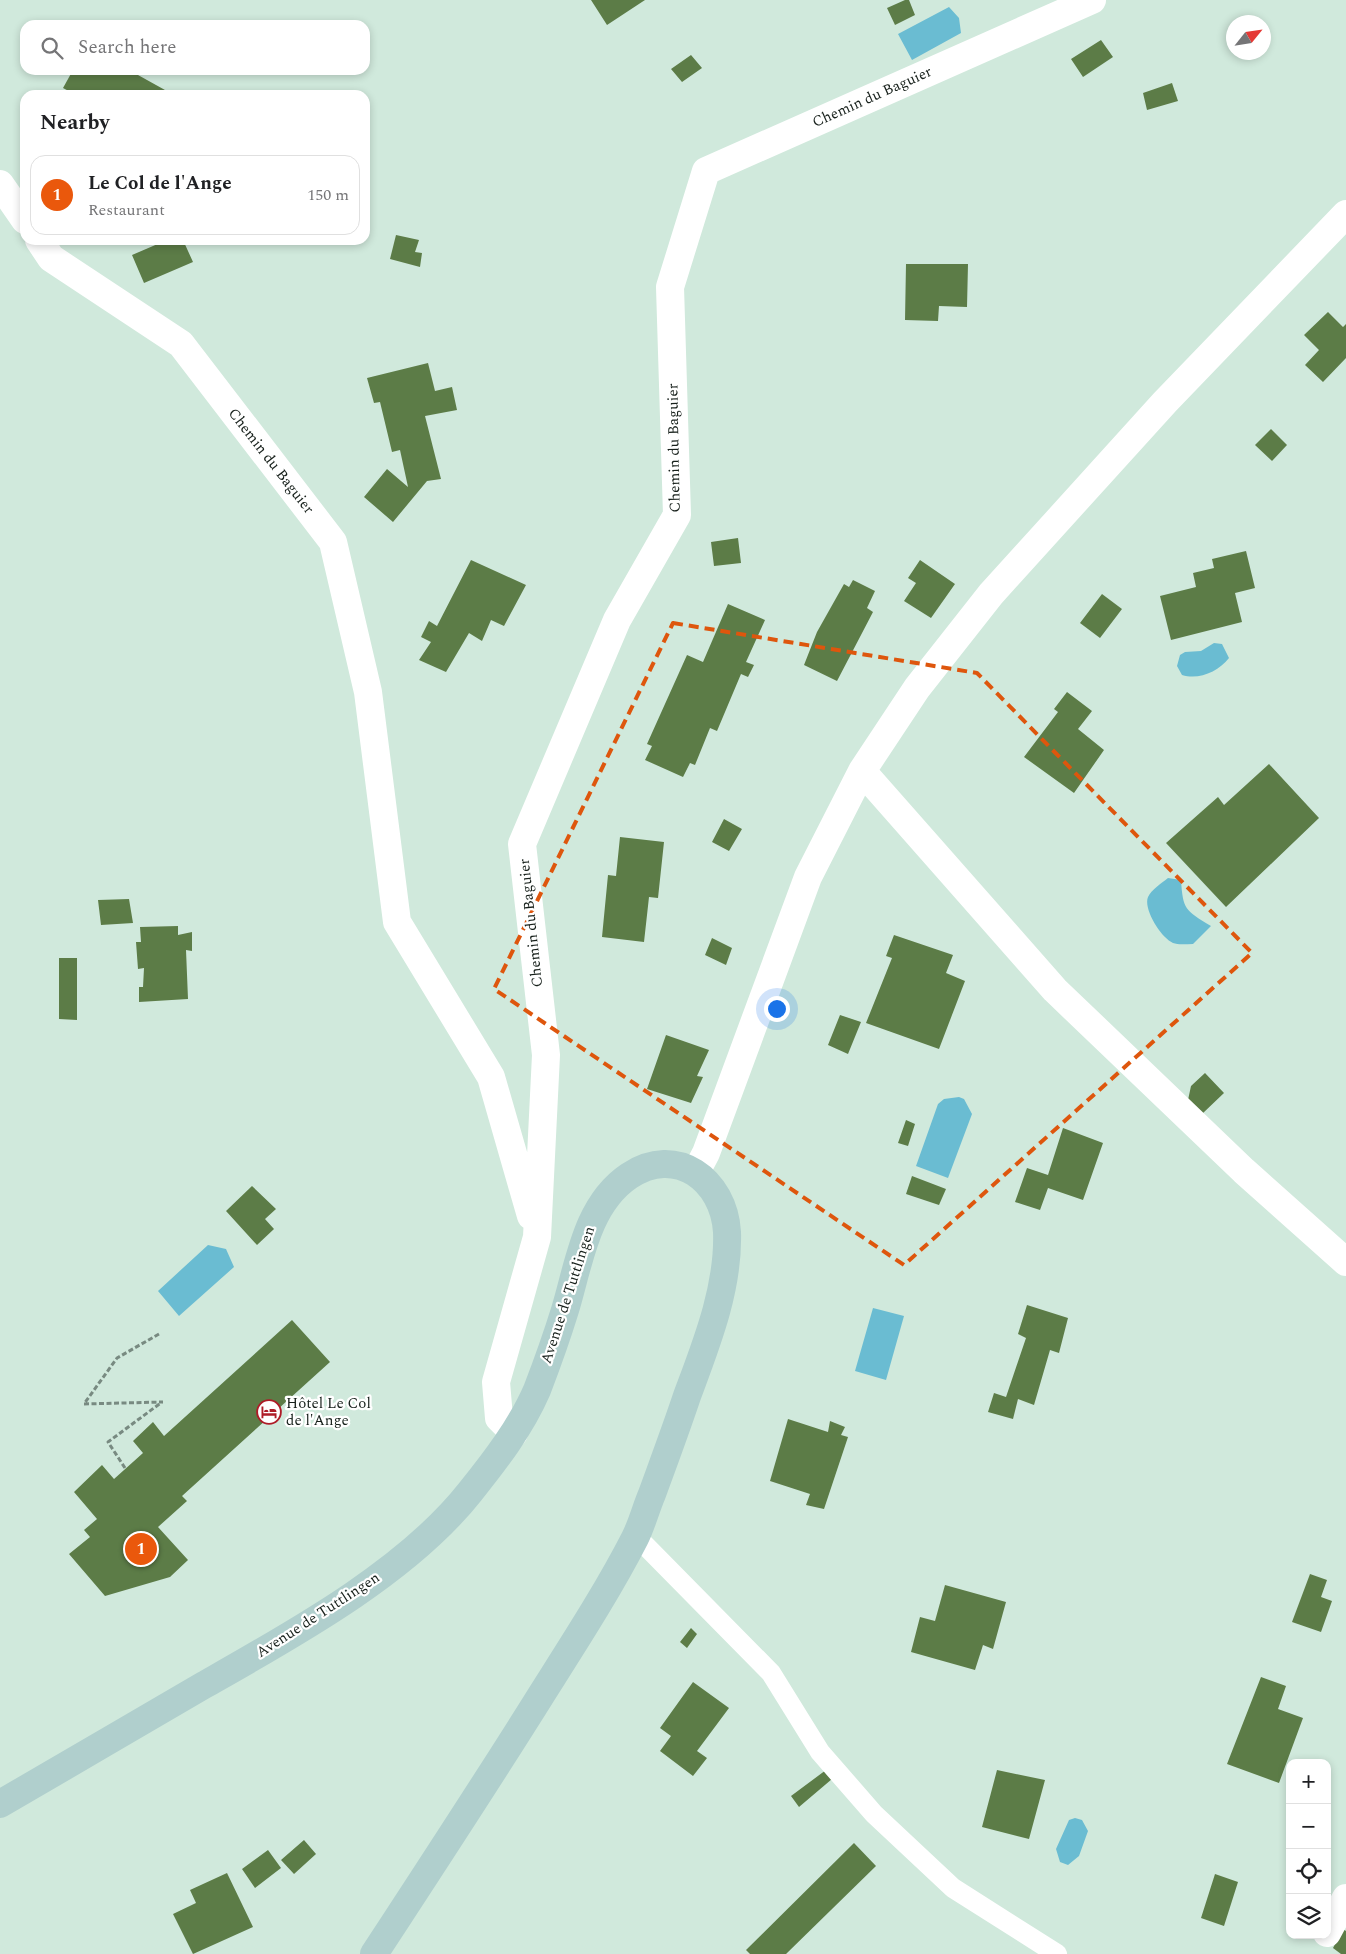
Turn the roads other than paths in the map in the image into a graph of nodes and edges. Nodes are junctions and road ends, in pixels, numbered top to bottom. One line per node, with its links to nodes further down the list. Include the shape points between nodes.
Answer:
1 (1092, 0): 8 (street, Chemin du Baguier, via 706,171 670,287 677,515 617,620 522,844 546,1055)
2 (0, 184): 3 (street)
3 (20, 213)
4 (1346, 214): 6 (street, via 1165,402 991,594 916,688)
5 (42, 245): 8 (street, Chemin du Baguier, via 51,258 181,344 333,542 368,692 397,922 490,1077)
6 (862, 770): 7 (street, via 808,877 713,1135); 9 (street, via 1056,990 1244,1171)
7 (696, 1172): 10 (main road, Avenue de Tuttlingen, via 676,1163 654,1164 630,1175 611,1192 591,1222 548,1360 535,1394); 11 (main road, Avenue de Tuttlingen, via 721,1205 727,1226 727,1252 711,1333)
8 (537, 1237): 10 (street, Chemin du Baguier, via 496,1382 499,1418)
9 (1346, 1262)
10 (514, 1433): 12 (main road, Avenue de Tuttlingen, via 468,1495 421,1544 337,1605 256,1656)
11 (636, 1536): 16 (main road, Avenue de Tuttlingen, via 561,1663); 17 (lane, via 771,1673 820,1752 874,1814 953,1888)
12 (0, 1804)
13 (1346, 1898): 14 (street)
14 (1331, 1926)
15 (1324, 1939): 18 (street)
16 (374, 1954)
17 (1057, 1954)
18 (1316, 1954)

